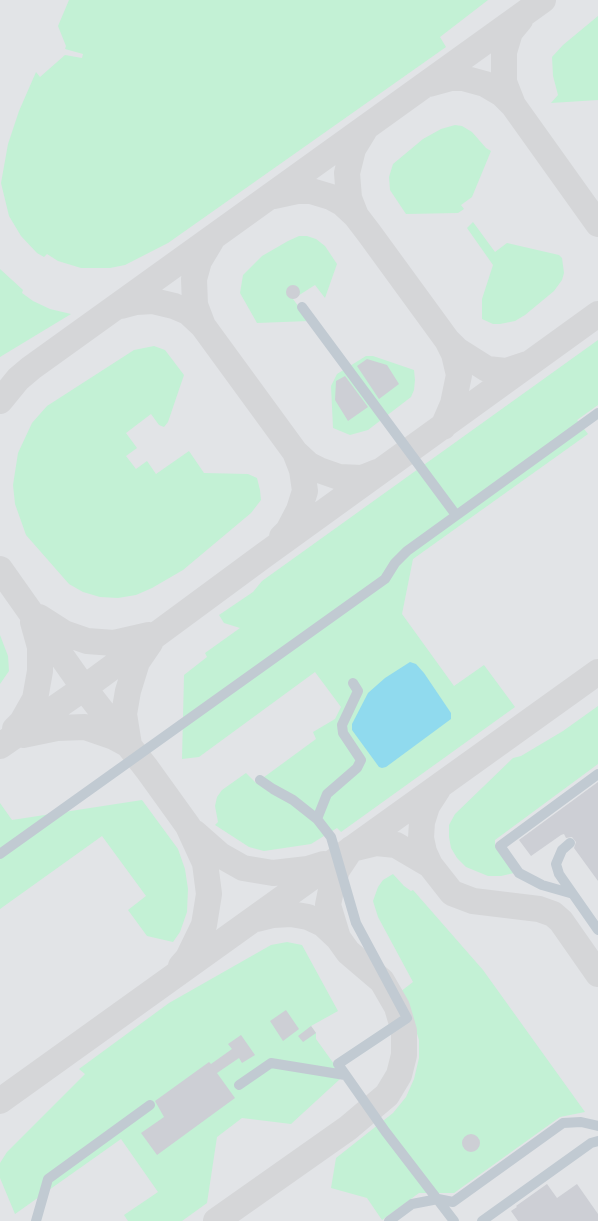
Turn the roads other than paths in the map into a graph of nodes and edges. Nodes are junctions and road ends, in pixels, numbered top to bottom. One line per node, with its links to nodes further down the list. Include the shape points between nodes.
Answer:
1 (302, 307): 3 (lane)
2 (598, 413): 3 (lane)
3 (456, 515): 9 (lane, via 407,551 385,579)
4 (353, 683): 7 (lane, via 358,691 342,724 343,733 361,760 357,768 327,794)
5 (598, 774): 10 (lane, via 500,846 518,873 542,885)
6 (260, 780): 7 (lane, via 293,800)
7 (317, 819): 12 (lane, via 331,836 356,923 407,1018 338,1064)
8 (570, 843): 10 (lane, via 562,850 556,864)
9 (0, 854)
10 (570, 893): 11 (lane)
11 (598, 930)
12 (345, 1075): 13 (lane, via 271,1063); 17 (lane)
13 (239, 1085)
14 (150, 1106): 18 (lane, via 48,1179)
15 (598, 1126): 17 (lane, via 581,1122 562,1123 453,1202)
16 (598, 1141): 21 (lane, via 591,1143)
17 (438, 1200): 19 (lane, via 412,1204); 20 (lane)
18 (36, 1221)
19 (389, 1221)
20 (454, 1221)
21 (482, 1221)

